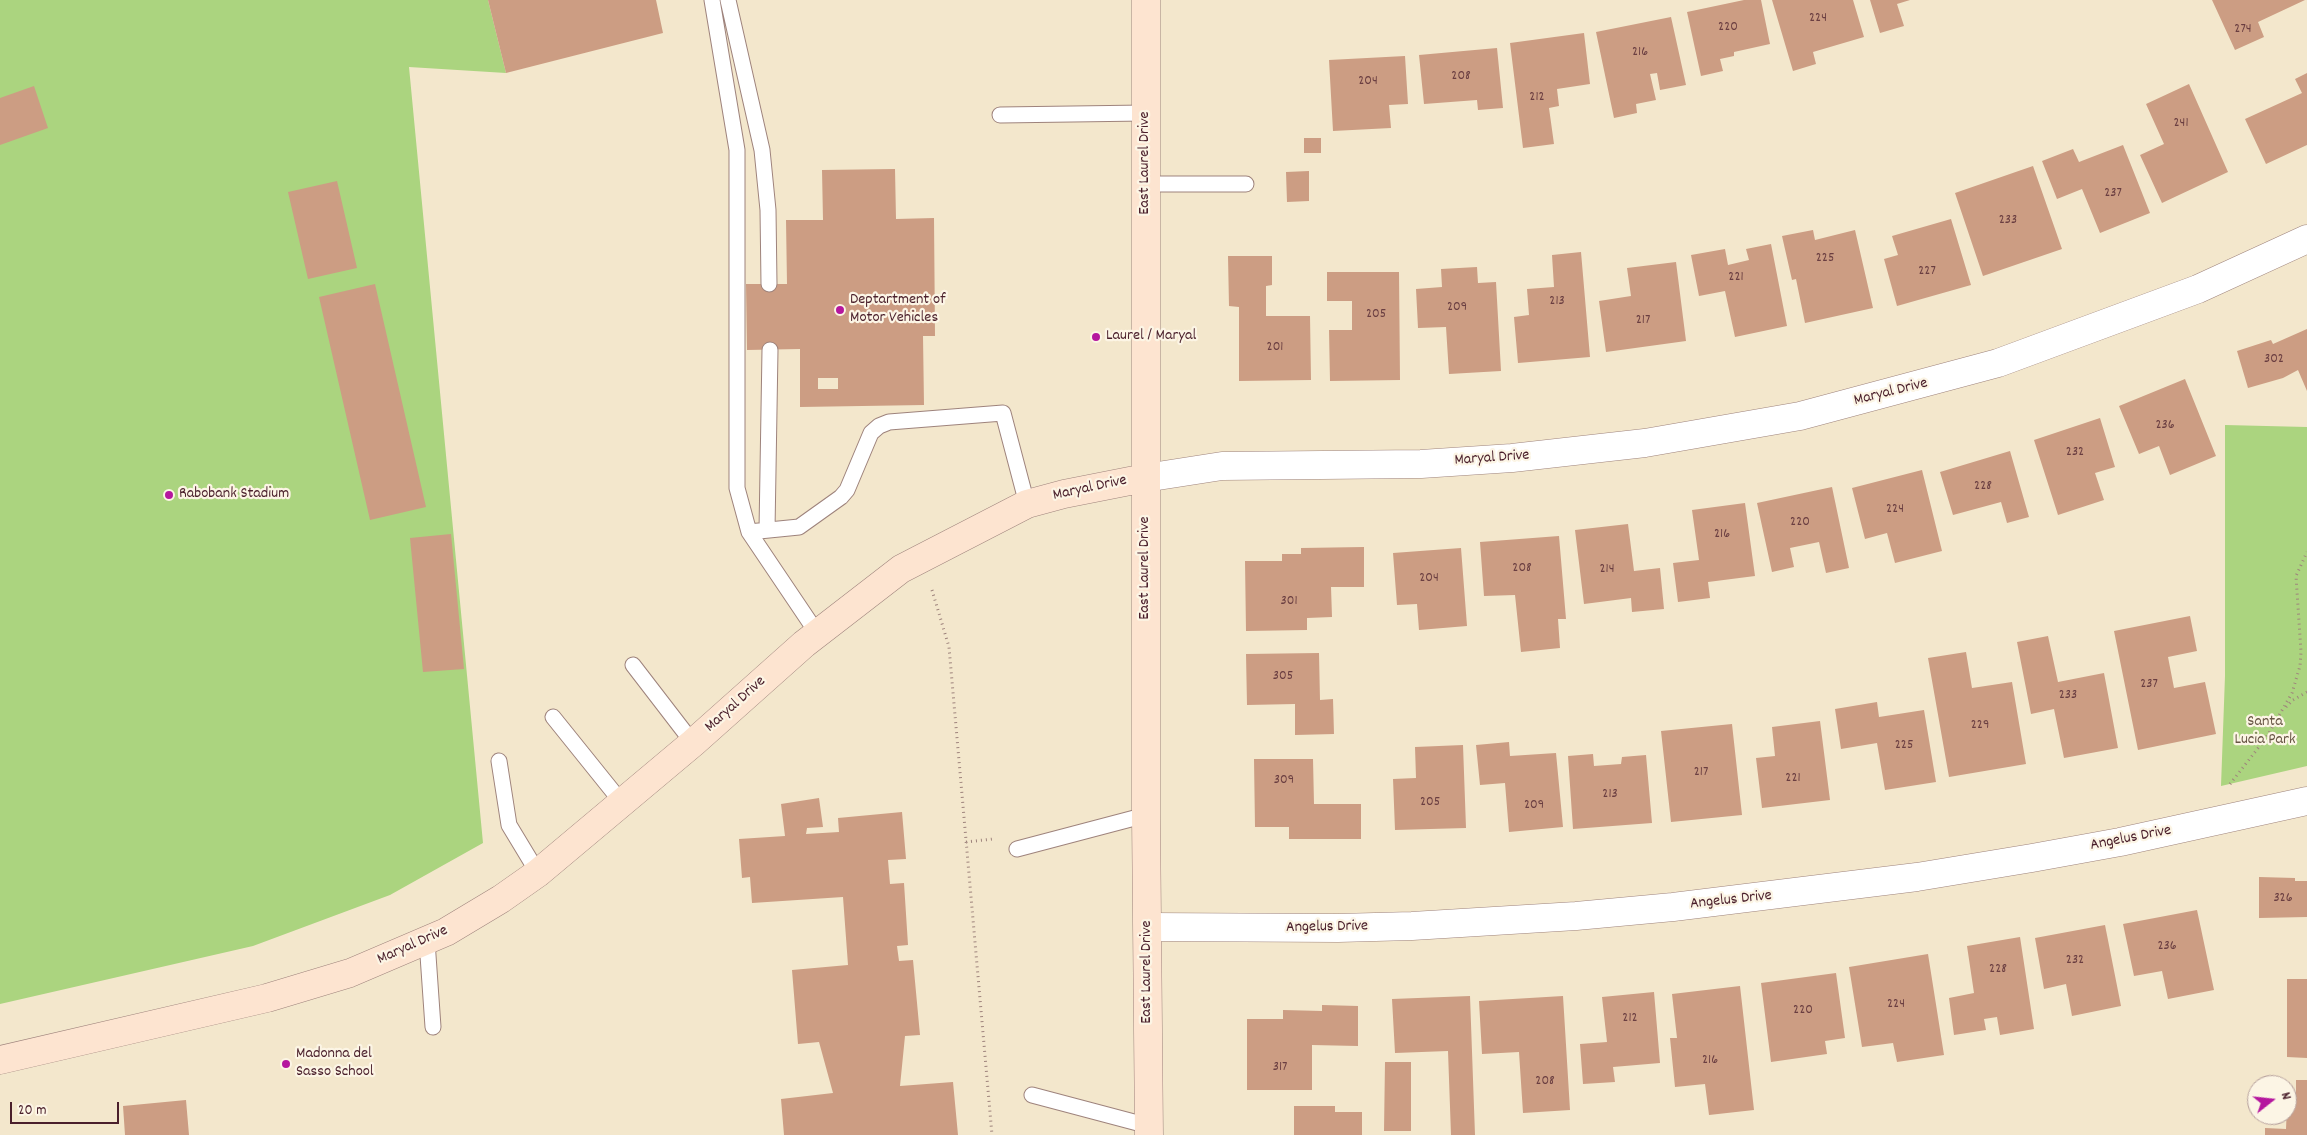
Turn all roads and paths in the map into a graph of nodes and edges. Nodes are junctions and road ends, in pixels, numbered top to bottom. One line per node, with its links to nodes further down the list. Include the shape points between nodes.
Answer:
1 (712, 0): 14 (lane, via 737,150 737,488)
2 (728, 0): 9 (lane, via 762,150)
3 (1146, 0): 4 (street, East Laurel Drive)
4 (1145, 113): 5 (lane); 6 (street, East Laurel Drive)
5 (1000, 115)
6 (1146, 184): 7 (lane); 11 (street, East Laurel Drive)
7 (1246, 184)
8 (2307, 238): 11 (street, Maryal Drive, via 2198,289 1998,364 1800,416 1645,443 1512,458 1422,464 1222,466)
9 (770, 284)
10 (770, 350): 13 (lane)
11 (1145, 478): 12 (street, Maryal Drive); 27 (street, East Laurel Drive)
12 (1027, 504): 13 (lane, via 1003,413 888,422 871,433 841,497 799,527); 17 (street, Maryal Drive, via 901,569)
13 (767, 530): 14 (lane)
14 (749, 532): 17 (lane)
15 (2307, 552): 20 (path, via 2296,576 2300,666 2292,693)
16 (932, 590): 36 (path, via 948,647)
17 (817, 633): 22 (street, Maryal Drive)
18 (633, 665): 22 (lane)
19 (2307, 692): 20 (path)
20 (2282, 711): 24 (path)
21 (553, 717): 26 (lane)
22 (694, 743): 26 (street, Maryal Drive)
23 (499, 761): 29 (lane, via 509,826)
24 (2230, 784)
25 (2307, 801): 30 (street, Angelus Drive, via 2032,858 1917,877 1683,906 1403,926)
26 (623, 804): 29 (street, Maryal Drive)
27 (1146, 815): 28 (lane); 30 (street, East Laurel Drive)
28 (1016, 849)
29 (538, 873): 31 (street, Maryal Drive, via 493,904)
30 (1148, 928): 35 (street, East Laurel Drive)
31 (427, 941): 32 (lane); 33 (street, Maryal Drive, via 350,973 267,998)
32 (433, 1027)
33 (0, 1060)
34 (1032, 1095): 35 (lane)
35 (1149, 1131)
36 (992, 1135)

